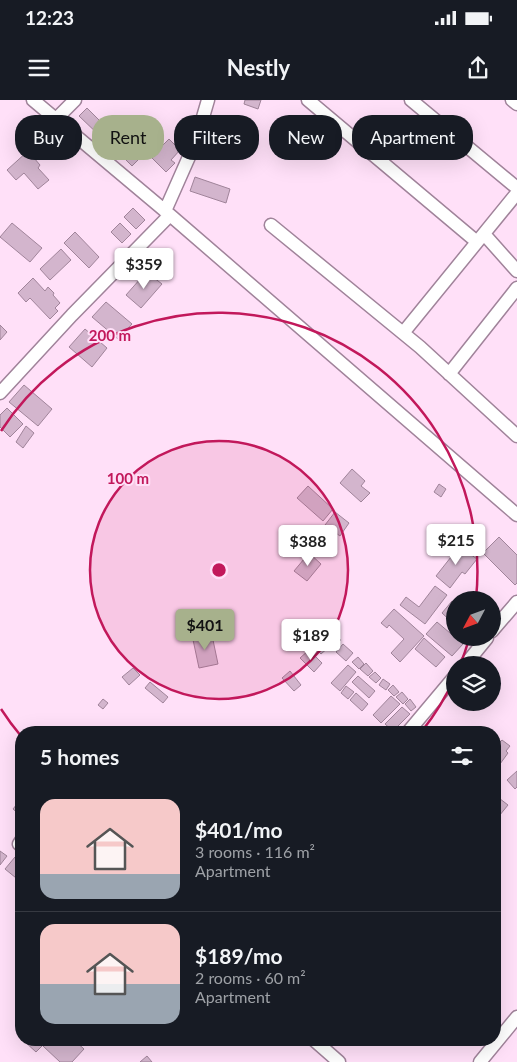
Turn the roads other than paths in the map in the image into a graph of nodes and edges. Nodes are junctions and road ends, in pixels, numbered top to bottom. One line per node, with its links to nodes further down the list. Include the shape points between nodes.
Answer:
1 (33, 100): 8 (street)
2 (75, 100): 9 (street)
3 (208, 100): 13 (street)
4 (308, 100): 15 (street)
5 (411, 100): 11 (street)
6 (512, 100): 7 (street)
7 (517, 104)
8 (51, 115)
9 (60, 115)
10 (82, 141): 13 (street)
11 (517, 188)
12 (517, 193): 15 (street)
13 (168, 213): 20 (street); 22 (street)
14 (271, 225): 18 (street)
15 (480, 238): 16 (street); 18 (street)
16 (517, 271)
17 (517, 288): 19 (street)
18 (404, 334): 19 (street)
19 (449, 374): 21 (street)
20 (0, 393)
21 (517, 436)
22 (517, 515)
23 (517, 602): 24 (street)
24 (501, 621)
25 (480, 646): 26 (street)
26 (472, 656)
27 (446, 687): 28 (street)
28 (413, 726)
29 (517, 1017): 30 (street)
30 (501, 1036)
31 (321, 1046): 33 (street)
32 (493, 1046): 34 (street)
33 (339, 1062)
34 (480, 1062)

